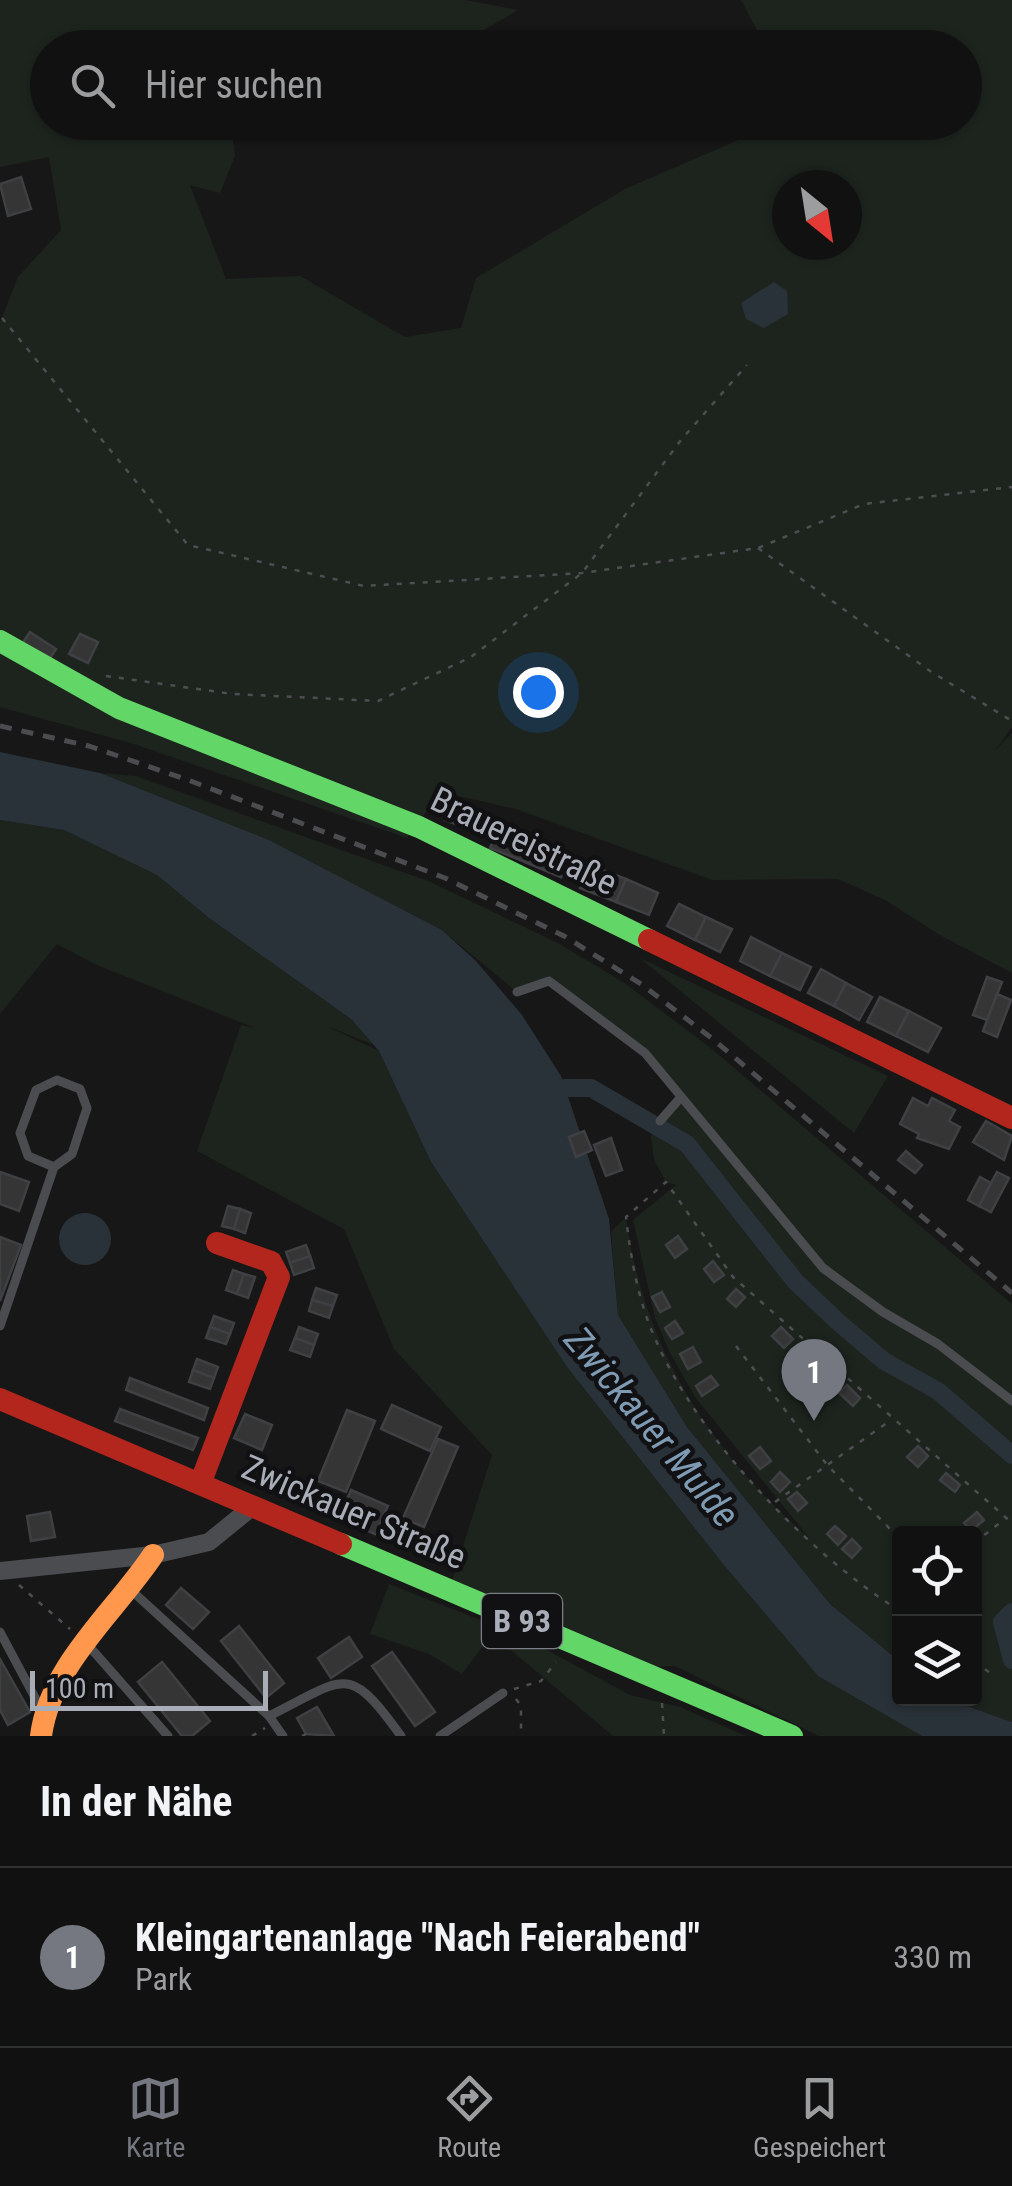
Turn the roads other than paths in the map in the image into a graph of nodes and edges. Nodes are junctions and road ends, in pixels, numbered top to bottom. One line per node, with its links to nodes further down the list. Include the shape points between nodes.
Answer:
1 (0, 641): 4 (street, Brauereistraße, via 119,708 418,828)
2 (516, 992): 3 (lane, via 549,982 645,1053)
3 (681, 1097): 5 (lane); 10 (lane, via 824,1268)
4 (1012, 1118)
5 (660, 1121)
6 (54, 1166): 6 (lane, via 72,1154 88,1108 80,1089 58,1080 36,1090 20,1133 28,1156); 8 (lane)
7 (217, 1243): 11 (street, via 270,1262 279,1278)
8 (0, 1326)
9 (0, 1399): 11 (street, Zwickauer Straße / B 93)
10 (1012, 1401)
11 (200, 1484): 12 (street, Zwickauer Straße / B 93)
12 (252, 1506): 13 (street, via 209,1542); 25 (street, Zwickauer Straße / B 93)
13 (153, 1555): 14 (street); 15 (street)
14 (4, 1571)
15 (132, 1591): 17 (street); 19 (lane)
16 (0, 1632): 20 (lane)
17 (86, 1643): 20 (street, via 53,1688); 21 (lane)
18 (507, 1692): 24 (lane)
19 (269, 1716): 22 (lane); 23 (lane, via 334,1685 356,1684)
20 (42, 1725)
21 (168, 1736)
22 (283, 1736)
23 (402, 1736)
24 (440, 1736)
25 (791, 1736)

